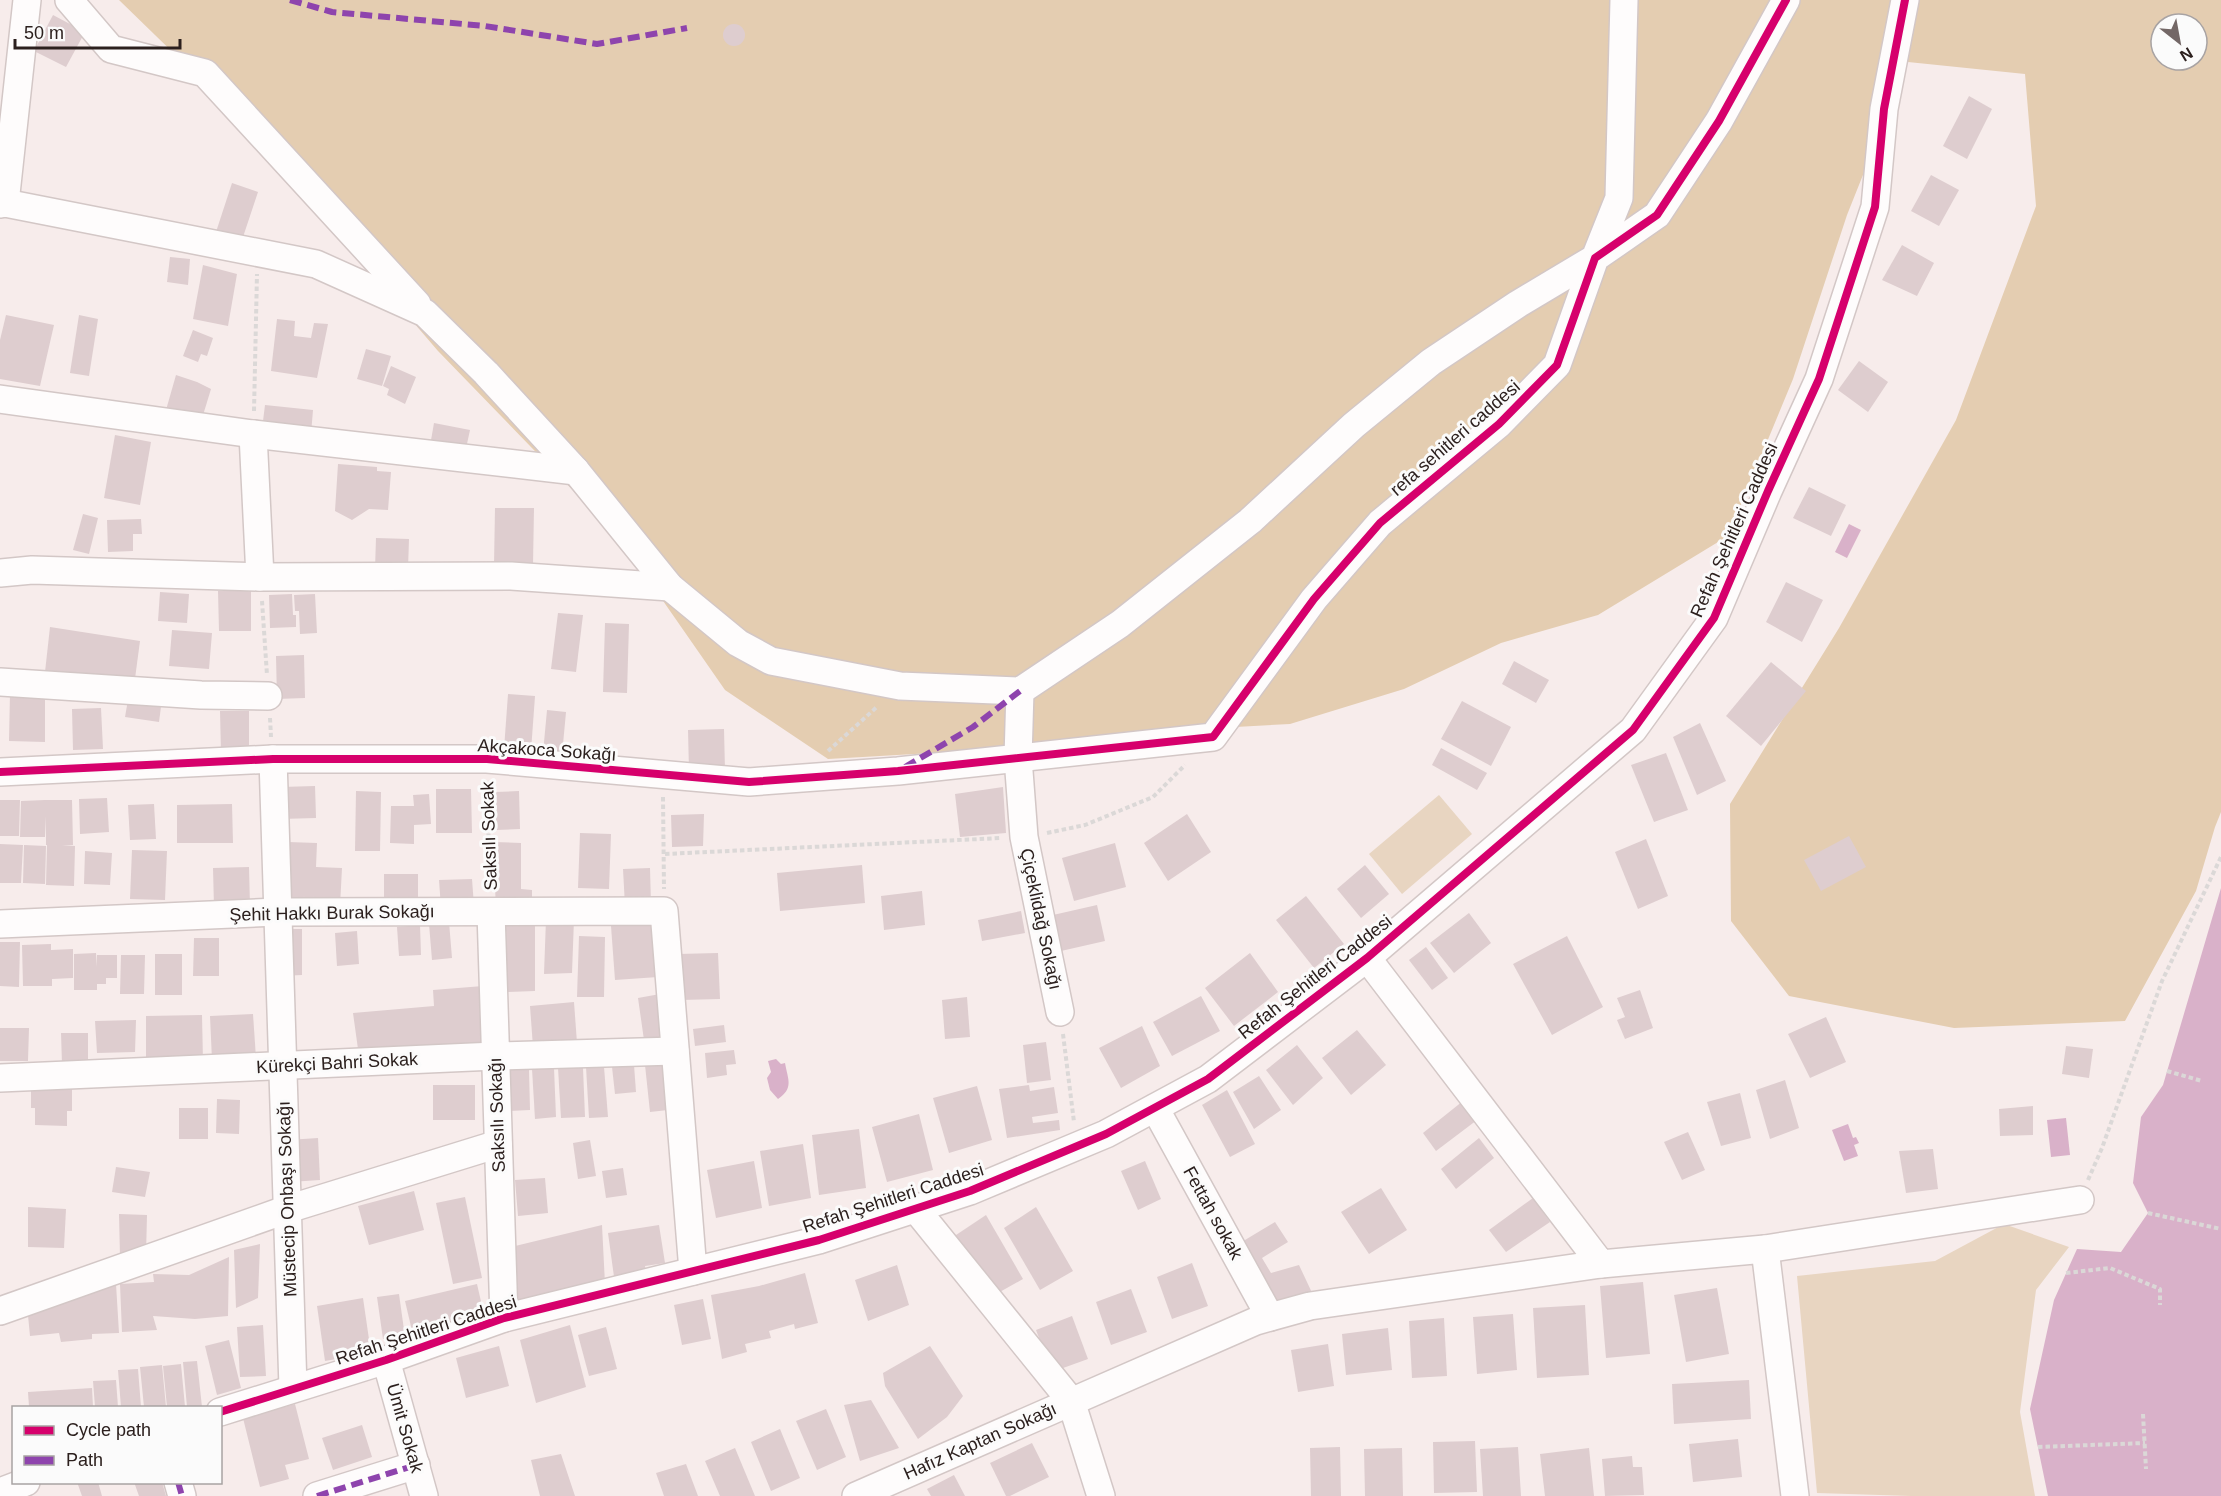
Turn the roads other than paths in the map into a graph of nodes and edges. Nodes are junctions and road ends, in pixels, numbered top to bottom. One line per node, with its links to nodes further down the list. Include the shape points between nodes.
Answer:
1 (27, 0): 6 (street)
2 (69, 0): 8 (street, via 111,49 205,73)
3 (1624, 0): 7 (street, refa sehitleri caddesi, via 1619,198)
4 (1786, 0): 7 (street, via 1719,121 1657,215)
5 (1905, 0): 25 (street, Refah Şehitleri Caddesi, via 1884,109 1875,207 1820,379 1714,618 1633,730)
6 (3, 203): 8 (street, via 316,264)
7 (1595, 258): 16 (street, via 1431,362 1354,425 1251,521 1120,624); 18 (street, refa sehitleri caddesi, via 1557,365 1499,424 1380,523 1314,599)
8 (425, 313): 11 (street)
9 (0, 399): 10 (street)
10 (253, 434): 11 (street); 13 (street)
11 (576, 471): 14 (street)
12 (0, 573): 13 (street, via 32,570)
13 (260, 577): 14 (street, via 510,576)
14 (670, 587): 16 (street, via 738,643 771,661 900,686)
15 (0, 682): 17 (street)
16 (1020, 691): 19 (street, Çiçeklidağ Sokağı)
17 (268, 696)
18 (1213, 737): 19 (street, Akçakoca Sokağı)
19 (1018, 758): 20 (street, Akçakoca Sokağı, via 749,782 487,759); 26 (street, Çiçeklidağ Sokağı, via 1024,837)
20 (273, 759): 21 (street, Akçakoca Sokağı); 22 (street, Müstecip Onbaşı Sokağı)
21 (0, 772)
22 (277, 912): 23 (street, Şehit Hakkı Burak Sokağı); 24 (street, Şehit Hakkı Burak Sokağı); 29 (street, Müstecip Onbaşı Sokağı)
23 (491, 912): 27 (street, Şehit Hakkı Burak Sokağı, via 664,910); 28 (street, Saksılı Sokağı)
24 (0, 924)
25 (1367, 958): 31 (street, Refah Şehitleri Caddesi, via 1208,1079); 37 (street)
26 (1060, 1012)
27 (675, 1051): 28 (street, Kürekçi Bahri Sokak); 38 (street)
28 (495, 1056): 29 (street, Kürekçi Bahri Sokak); 32 (street, Saksılı Sokağı)
29 (283, 1066): 30 (street, Kürekçi Bahri Sokak); 35 (street, Müstecip Onbaşı Sokağı)
30 (0, 1078)
31 (1155, 1108): 34 (street, Refah Şehitleri Caddesi, via 1106,1134 970,1191); 40 (street, Fettah sokak)
32 (498, 1144): 35 (street); 41 (street, Saksılı Sokağı)
33 (2080, 1200): 36 (street, Hafız Kaptan Sokağı)
34 (915, 1208): 38 (street, Refah Şehitleri Caddesi, via 819,1240); 44 (street)
35 (288, 1209): 39 (street); 43 (street, Müstecip Onbaşı Sokağı)
36 (1765, 1249): 37 (street, Hafız Kaptan Sokağı); 53 (street)
37 (1601, 1264): 40 (street, Hafız Kaptan Sokağı, via 1310,1306)
38 (693, 1271): 41 (street, Refah Şehitleri Caddesi)
39 (0, 1311)
40 (1270, 1317): 44 (street, Hafız Kaptan Sokağı)
41 (504, 1318): 42 (street, Refah Şehitleri Caddesi)
42 (387, 1360): 43 (street, Refah Şehitleri Caddesi); 46 (street, Ümit Sokak)
43 (293, 1388): 45 (street, Refah Şehitleri Caddesi)
44 (1071, 1401): 51 (street, Hafız Kaptan Sokağı); 52 (street)
45 (222, 1411)
46 (416, 1465): 49 (street); 50 (street, Ümit Sokak)
47 (21, 1484): 48 (street)
48 (0, 1492)
49 (317, 1496)
50 (424, 1496)
51 (856, 1496)
52 (1101, 1496)
53 (1795, 1496)

